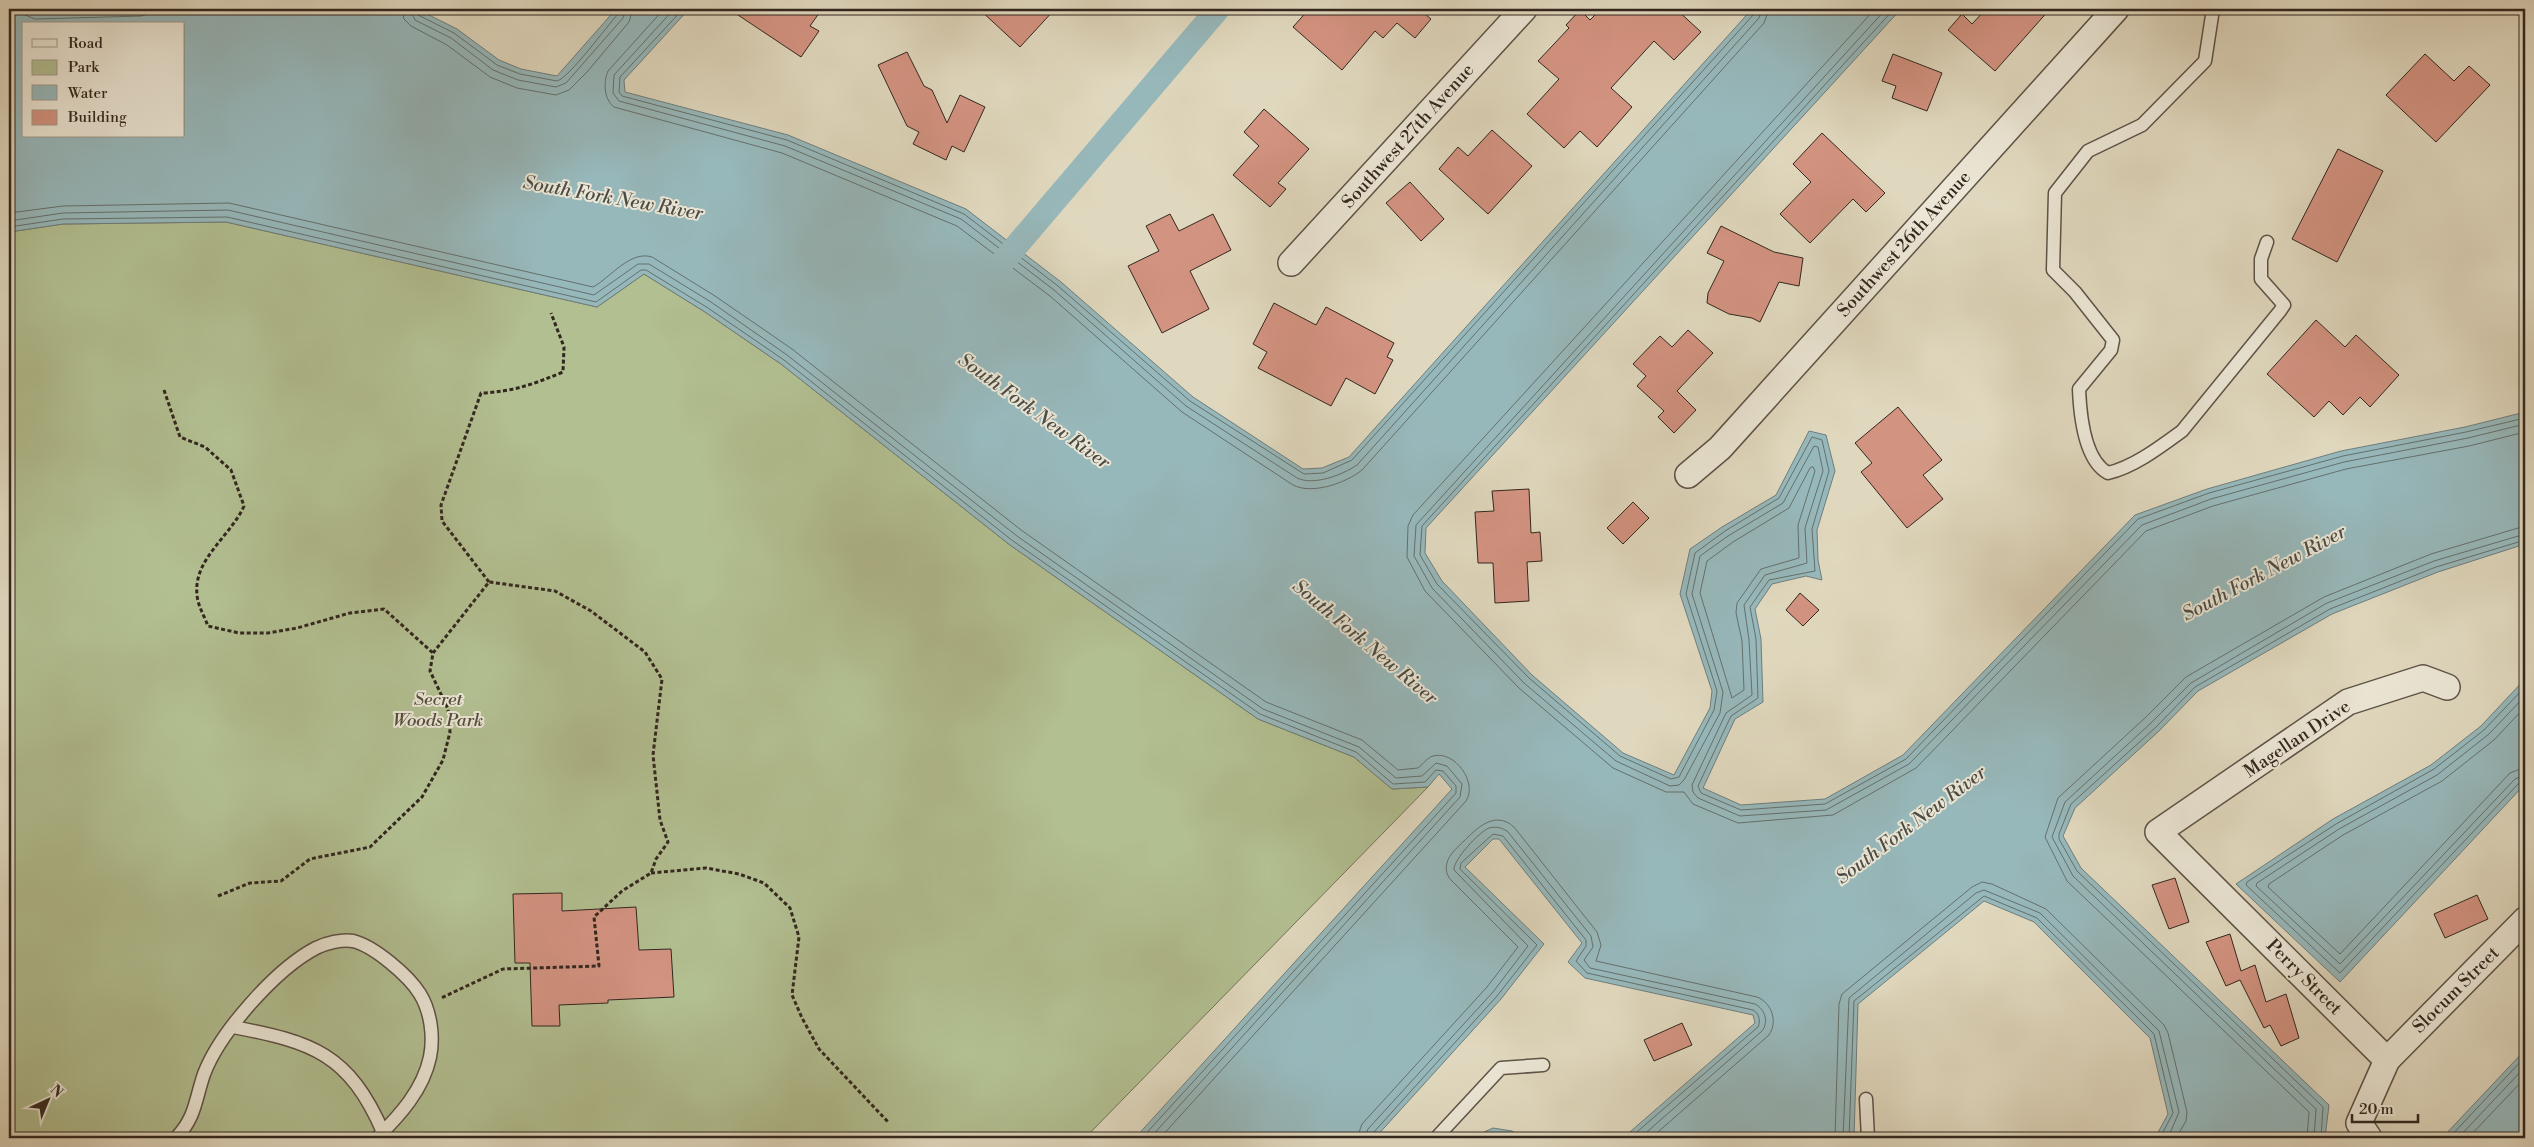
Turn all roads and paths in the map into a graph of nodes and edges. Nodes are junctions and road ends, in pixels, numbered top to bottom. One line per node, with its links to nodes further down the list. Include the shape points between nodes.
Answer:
1 (1524, 9): 5 (street, Southwest 27th Avenue)
2 (2116, 9): 8 (street, Southwest 26th Avenue, via 1720,448)
3 (2213, 9): 4 (lane, via 2204,60 2142,125 2088,151 2055,193 2054,270 2112,340 2112,350 2079,389 2081,420 2095,463 2101,470 2108,473 2117,471 2182,431 2280,311 2284,305 2261,279 2261,259)
4 (2267, 242)
5 (1291, 263)
6 (551, 313): 9 (path, via 564,347 563,372 504,392 481,393 441,505 442,521)
7 (164, 390): 10 (path, via 180,437 205,447 231,470 244,506 237,522 216,544 198,572 198,600 208,626 239,633 268,633 350,613 384,609)
8 (1688, 475)
9 (489, 582): 10 (path); 13 (path, via 555,591 591,611 645,652 662,680 653,755 659,812 668,842)
10 (433, 653): 14 (path, via 430,671 448,709 450,732 443,760 422,797 370,848 310,859 281,881 250,883)
11 (2447, 687): 12 (street, Magellan Drive, via 2423,678 2348,702)
12 (2158, 832): 18 (street, Perry Street)
13 (651, 873): 16 (path, via 622,891 594,917 599,966 503,969); 21 (path, via 706,868 739,874 764,883 790,908 799,937 792,995 802,1018 819,1049)
14 (218, 896)
15 (2525, 920): 18 (street, Slocum Street)
16 (425, 1006): 17 (lane, via 401,972 373,951 353,941 336,942 317,948 284,971 254,1000); 22 (lane, via 432,1037 430,1057 422,1080 407,1105)
17 (233, 1027): 22 (lane, via 292,1040 336,1062 358,1083 373,1108); 23 (lane, via 204,1073 195,1109 187,1127)
18 (2387, 1060): 26 (street, via 2359,1123)
19 (1543, 1065): 24 (lane, via 1501,1068)
20 (1866, 1100): 25 (lane)
21 (889, 1123)
22 (380, 1135)
23 (176, 1138)
24 (1436, 1138)
25 (1868, 1138)
26 (2369, 1138)

